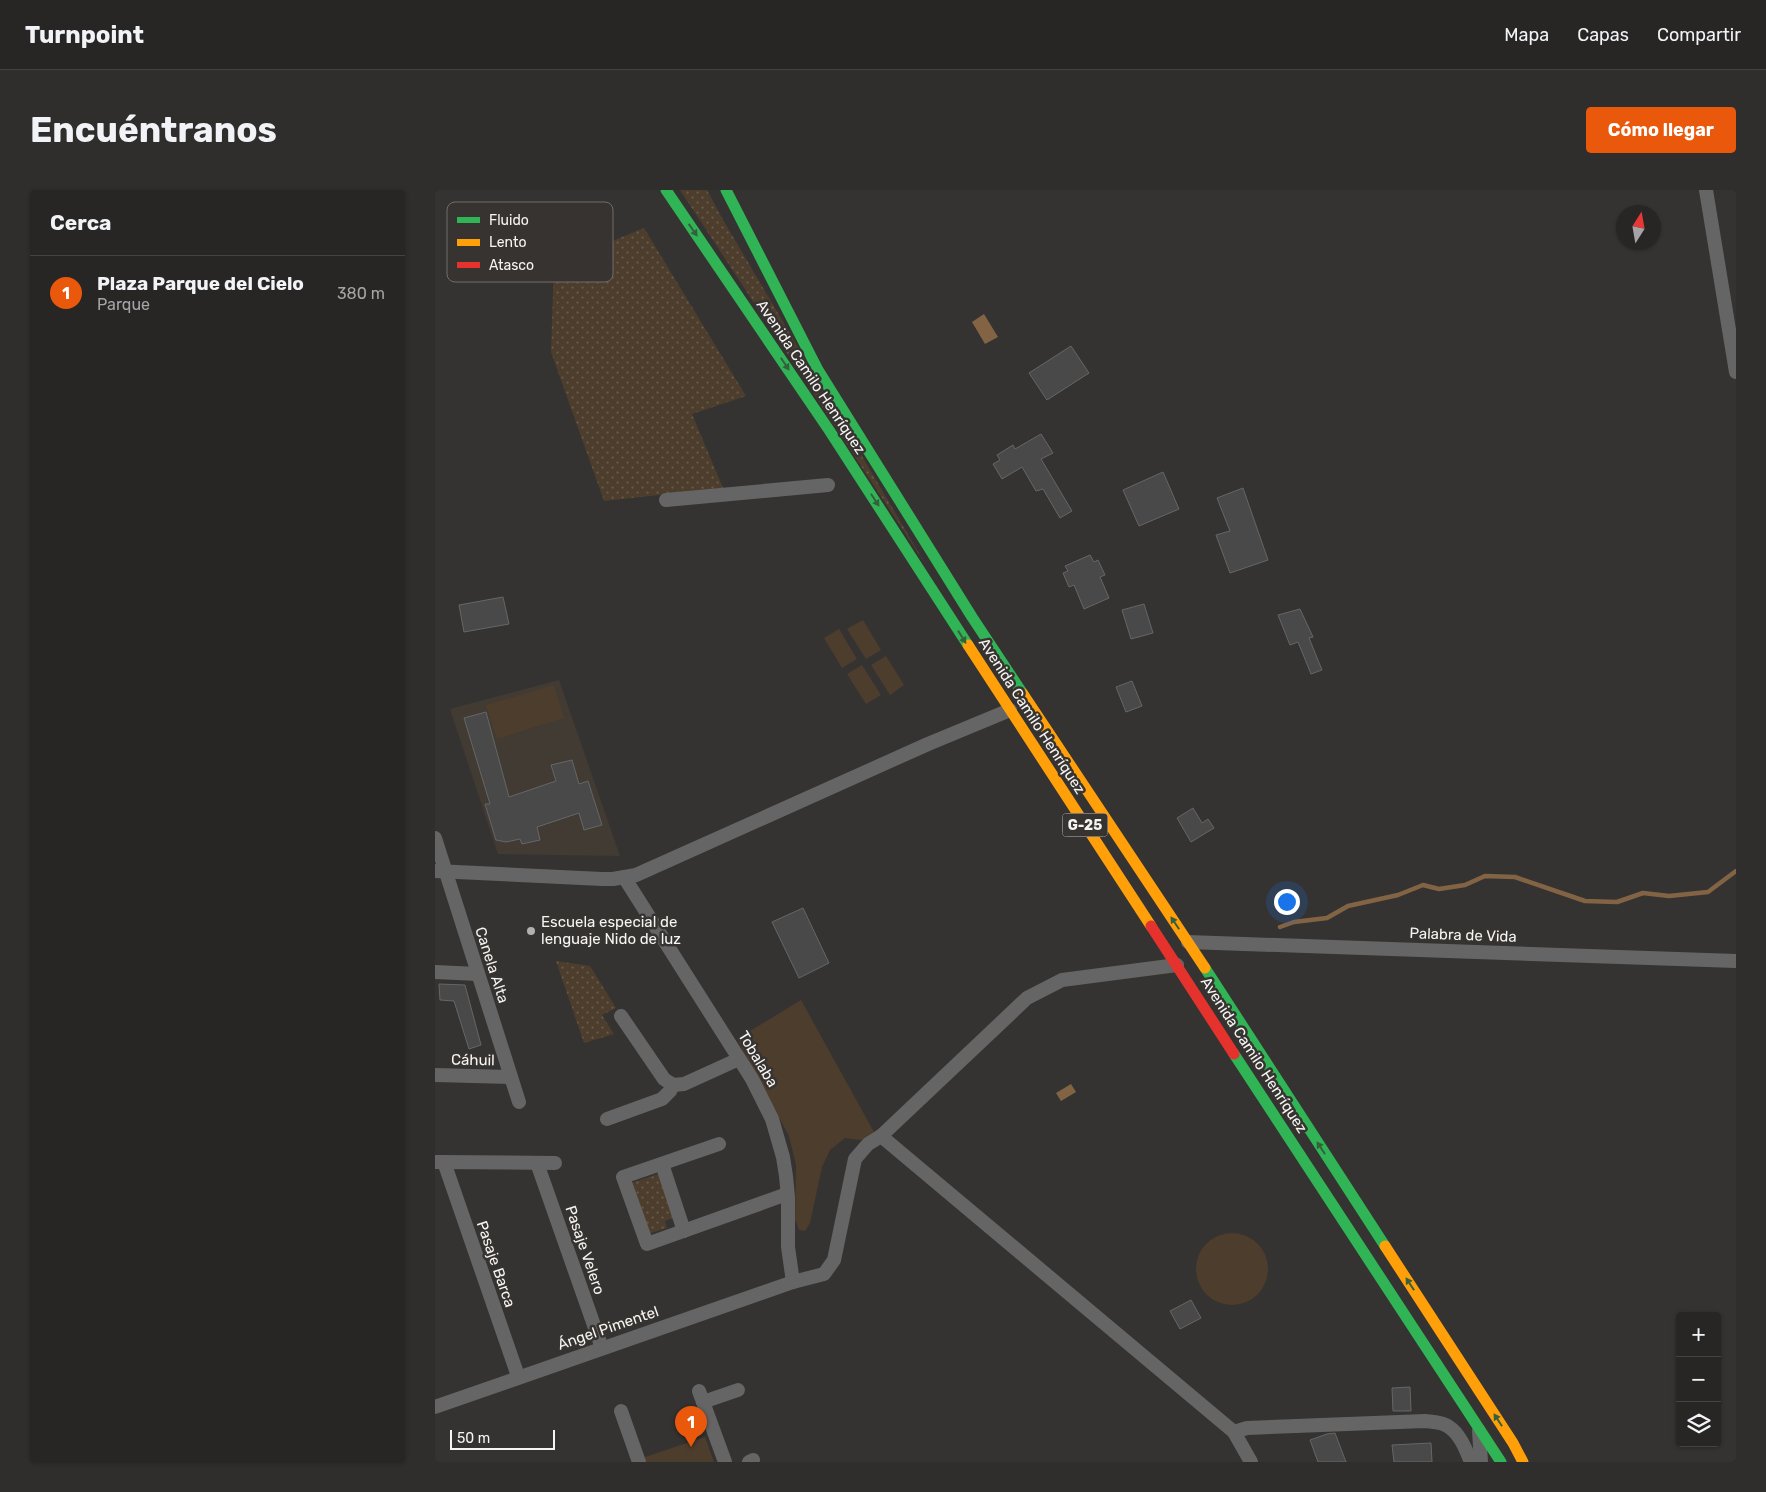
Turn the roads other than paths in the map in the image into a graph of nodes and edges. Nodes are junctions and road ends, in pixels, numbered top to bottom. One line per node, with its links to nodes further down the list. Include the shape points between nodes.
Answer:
1 (666, 190): 7 (main road, Avenida Camilo Henríquez / G-25, one-way to 7, via 829,430)
2 (726, 190): 11 (main road, Avenida Camilo Henríquez / G-25, one-way to 2, via 887,484 818,370)
3 (1706, 190): 4 (street)
4 (1736, 372)
5 (829, 485): 6 (street)
6 (666, 500)
7 (1010, 710): 10 (street, via 647,871); 13 (main road, Avenida Camilo Henríquez / G-25)
8 (435, 838): 9 (street, Canela Alta)
9 (440, 872): 10 (street, via 601,879); 15 (street, Canela Alta)
10 (624, 877): 17 (street, Tobalaba)
11 (1188, 942): 12 (street, Palabra de Vida); 45 (main road, Avenida Camilo Henríquez / G-25, one-way to 11)
12 (1736, 961)
13 (1177, 965): 23 (street, Ángel Pimentel, via 1062,980 1027,998); 37 (main road, Avenida Camilo Henríquez / G-25)
14 (435, 972): 15 (street)
15 (478, 974): 19 (street, Canela Alta)
16 (621, 1016): 20 (street, via 665,1079)
17 (739, 1059): 20 (street, via 684,1084); 29 (street, Tobalaba, via 772,1119 783,1157)
18 (435, 1075): 19 (street, Cáhuil)
19 (511, 1077): 21 (street, Canela Alta)
20 (673, 1085): 22 (street, via 662,1099)
21 (519, 1102)
22 (607, 1119)
23 (881, 1136): 31 (street, Ángel Pimentel, via 868,1144 855,1159 834,1260 824,1274); 38 (street)
24 (719, 1144): 28 (street)
25 (439, 1162): 26 (street); 33 (street, Pasaje Barca)
26 (537, 1163): 27 (street); 32 (street, Pasaje Velero)
27 (555, 1164)
28 (662, 1164): 30 (street); 30 (street, via 623,1177 647,1244)
29 (787, 1194): 30 (street); 31 (street, Tobalaba, via 788,1248)
30 (685, 1231)
31 (793, 1282): 32 (street, Ángel Pimentel)
32 (602, 1348): 33 (street, Ángel Pimentel)
33 (519, 1376): 35 (street, Ángel Pimentel)
34 (738, 1390): 40 (street, via 701,1397)
35 (435, 1407)
36 (621, 1410): 39 (street)
37 (1479, 1425): 43 (street); 44 (main road, Avenida Camilo Henríquez / G-25)
38 (1234, 1432): 41 (street); 42 (street, via 1247,1428 1437,1422 1449,1426 1463,1443)
39 (639, 1462)
40 (725, 1462)
41 (1251, 1462)
42 (1471, 1462)
43 (1481, 1462)
44 (1501, 1462)
45 (1523, 1462)

